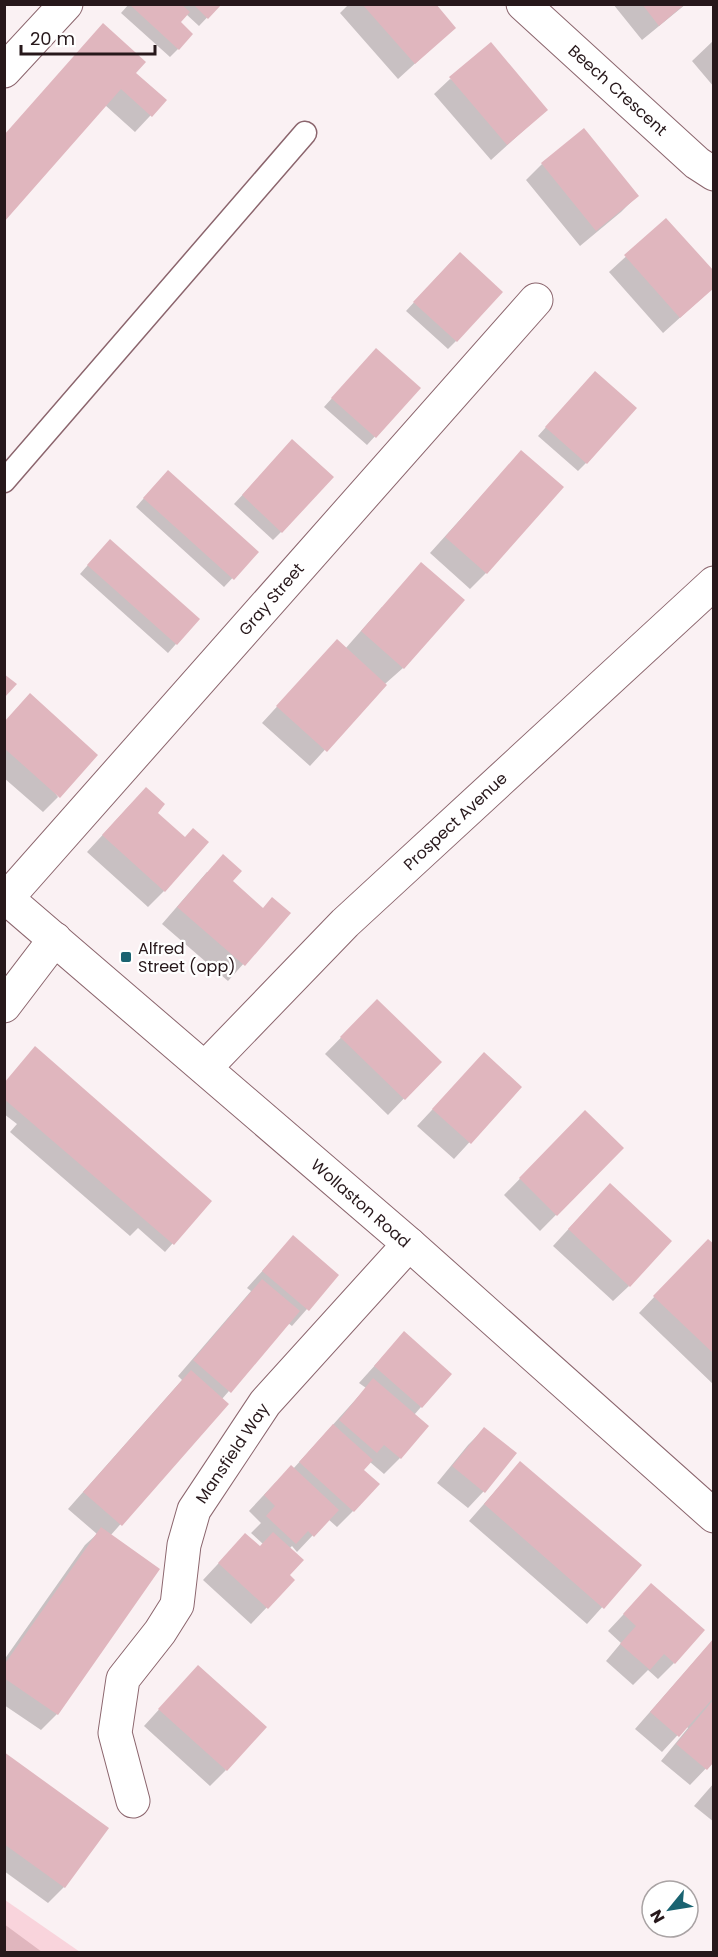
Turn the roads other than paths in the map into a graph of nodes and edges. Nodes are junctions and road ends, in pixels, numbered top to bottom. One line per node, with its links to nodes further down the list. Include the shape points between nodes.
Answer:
1 (66, 4): 3 (street)
2 (523, 4): 5 (street, Beech Crescent, via 697,163)
3 (4, 71)
4 (305, 133): 7 (lane)
5 (714, 174)
6 (536, 300): 9 (street, Gray Street)
7 (4, 481)
8 (714, 583): 12 (street, Prospect Avenue, via 345,923)
9 (6, 897): 10 (street, Wollaston Road)
10 (55, 939): 11 (street); 12 (street, Wollaston Road)
11 (4, 1006)
12 (205, 1068): 13 (street, Wollaston Road)
13 (409, 1244): 14 (street, Wollaston Road); 15 (street, Mansfield Way, via 265,1402 194,1510 184,1545 177,1605 123,1679 115,1733)
14 (714, 1516)
15 (133, 1801)

